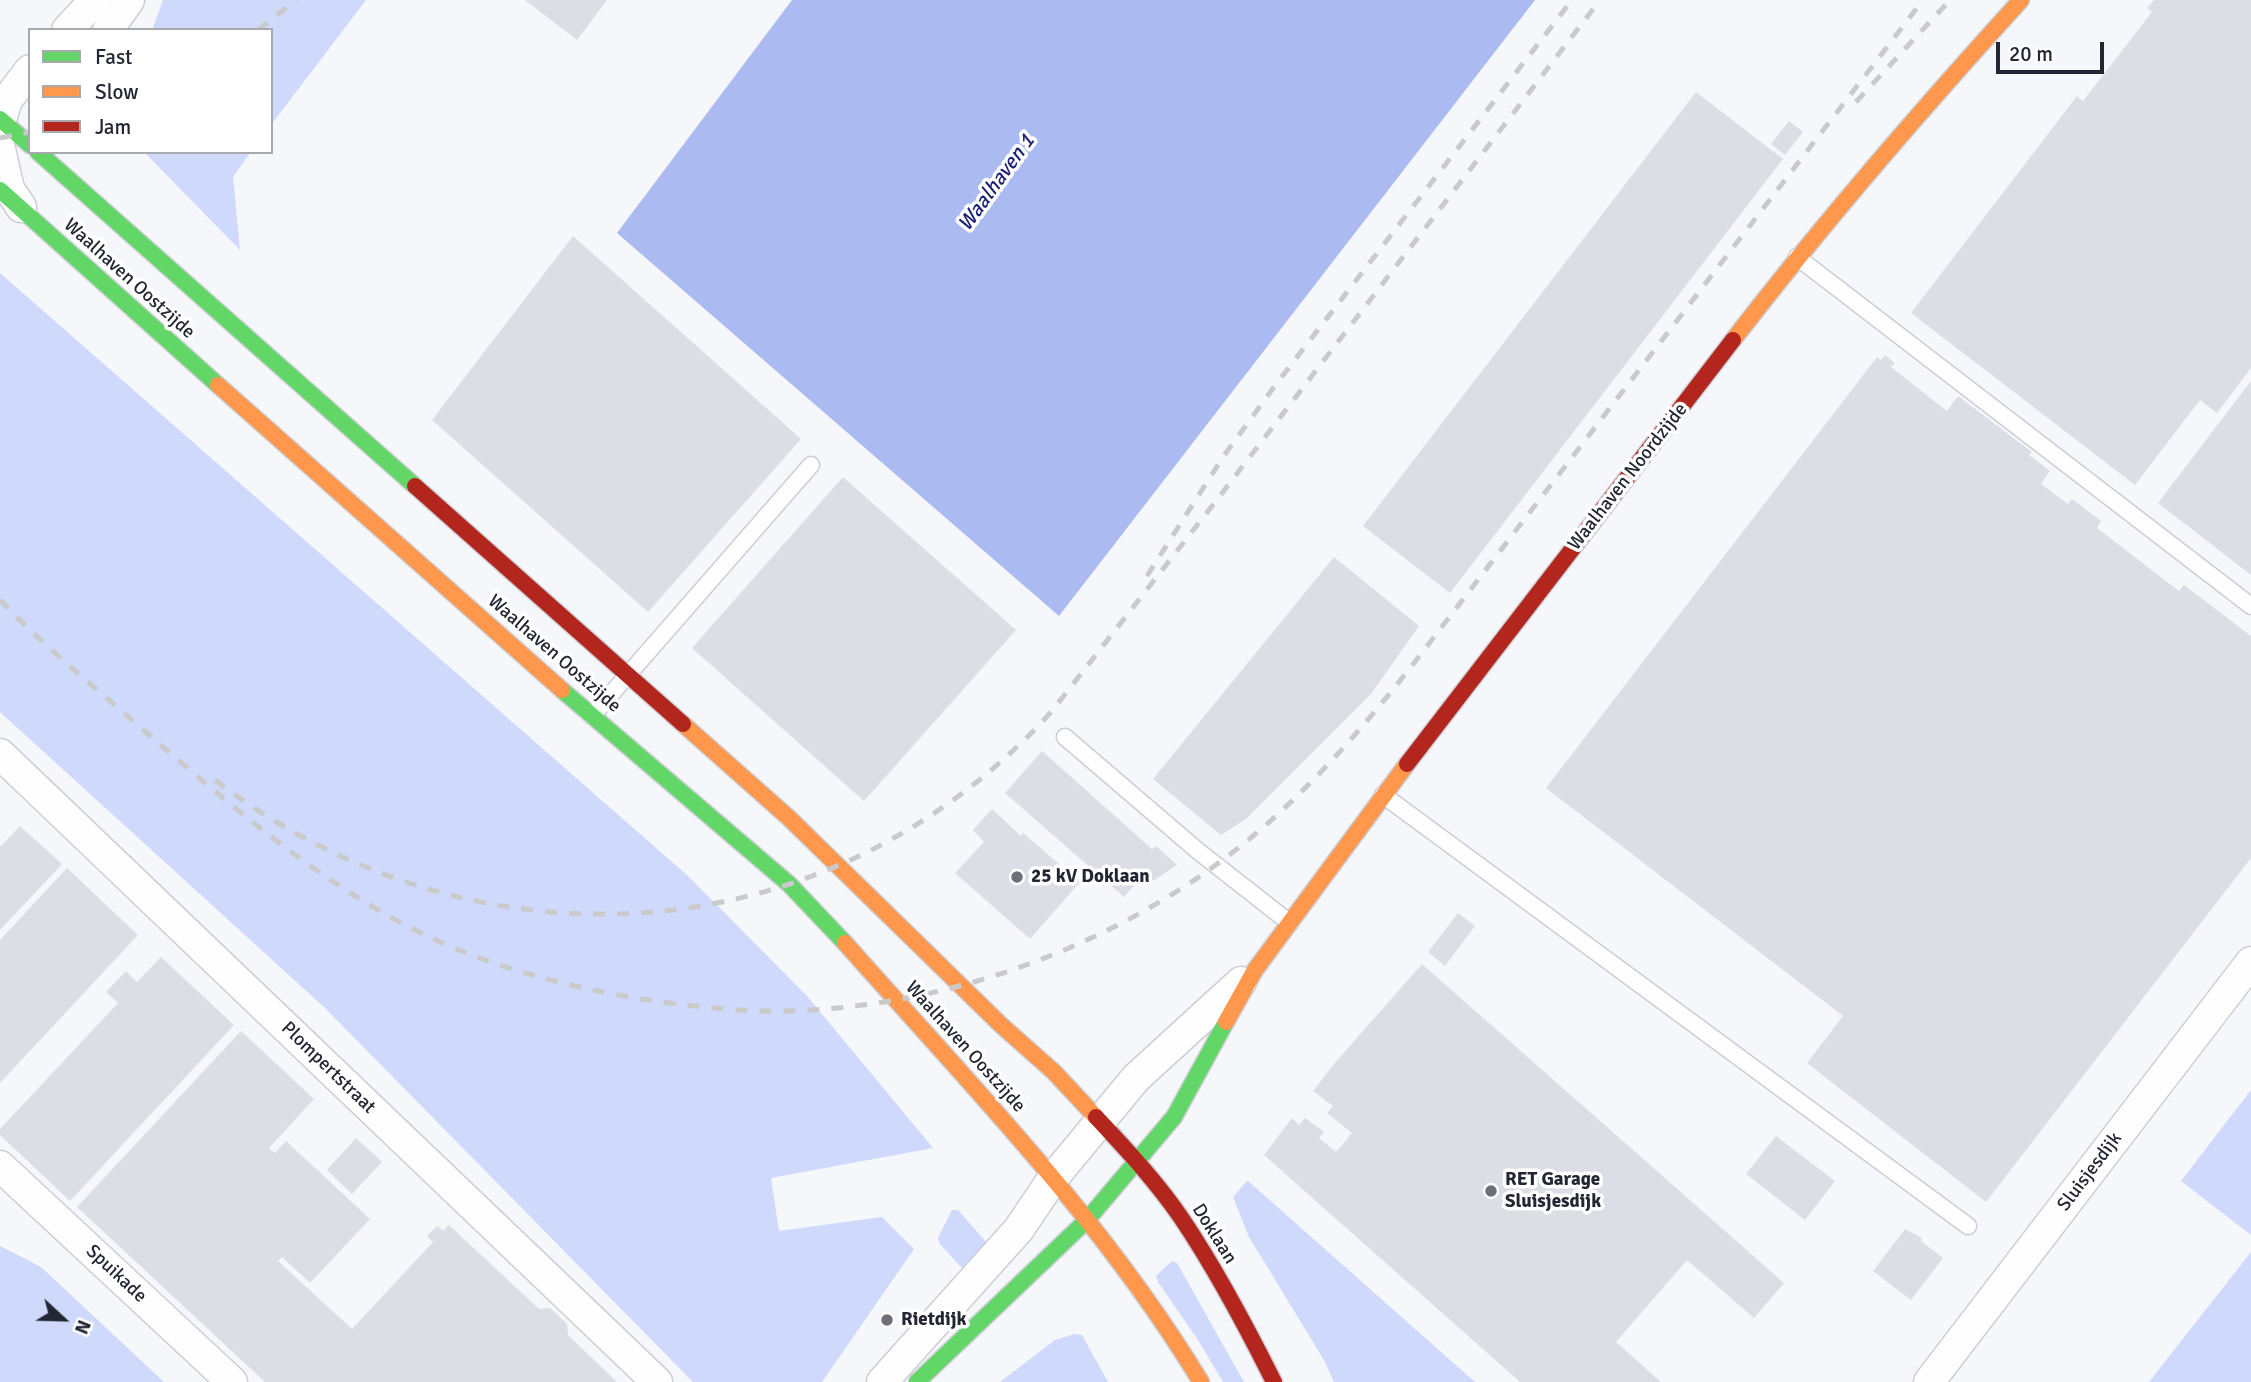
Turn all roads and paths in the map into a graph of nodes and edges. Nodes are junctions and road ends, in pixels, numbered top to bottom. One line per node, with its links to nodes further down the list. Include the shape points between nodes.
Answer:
1 (95, 0): 4 (street)
2 (129, 0): 5 (street)
3 (2010, 4): 15 (main road, Waalhaven Noordzijde)
4 (69, 28)
5 (109, 28)
6 (28, 69): 8 (street)
7 (28, 71): 9 (street, via 7,100)
8 (0, 75)
9 (9, 130): 14 (street, via 9,189)
10 (40, 154): 13 (main road, Waalhaven Oostzijde)
11 (51, 154): 13 (street)
12 (0, 190): 14 (main road, Waalhaven Oostzijde)
13 (83, 193): 18 (main road, Waalhaven Oostzijde)
14 (30, 218): 19 (main road, Waalhaven Oostzijde)
15 (1797, 257): 17 (lane); 22 (main road, Waalhaven Noordzijde)
16 (811, 465): 18 (lane)
17 (2251, 606)
18 (628, 675): 19 (lane); 26 (main road, Waalhaven Oostzijde, via 799,827)
19 (592, 716): 29 (main road, Waalhaven Oostzijde, via 814,908)
20 (1065, 737): 23 (lane)
21 (0, 754): 33 (street, Plompertstraat)
22 (1383, 795): 23 (main road, Waalhaven Noordzijde); 31 (lane)
23 (1290, 923): 25 (main road, Waalhaven Noordzijde)
24 (2251, 961): 38 (street, Sluisjesdijk)
25 (1255, 970): 26 (street, Waalhaven Noordzijde, via 1136,1078); 27 (main road, Waalhaven Noordzijde, via 1174,1117)
26 (1099, 1120): 27 (main road, Doklaan); 29 (street, Waalhaven Noordzijde)
27 (1138, 1162): 30 (main road, Waalhaven Noordzijde); 37 (main road, Doklaan, via 1181,1217 1242,1317)
28 (0, 1166): 32 (street, Spuikade)
29 (1054, 1177): 30 (main road); 34 (street, via 1019,1229)
30 (1087, 1220): 35 (main road); 36 (main road, via 1128,1270)
31 (1968, 1226)
32 (232, 1382)
33 (657, 1382)
34 (882, 1382)
35 (917, 1382)
36 (1201, 1382)
37 (1274, 1382)
38 (1928, 1382)

